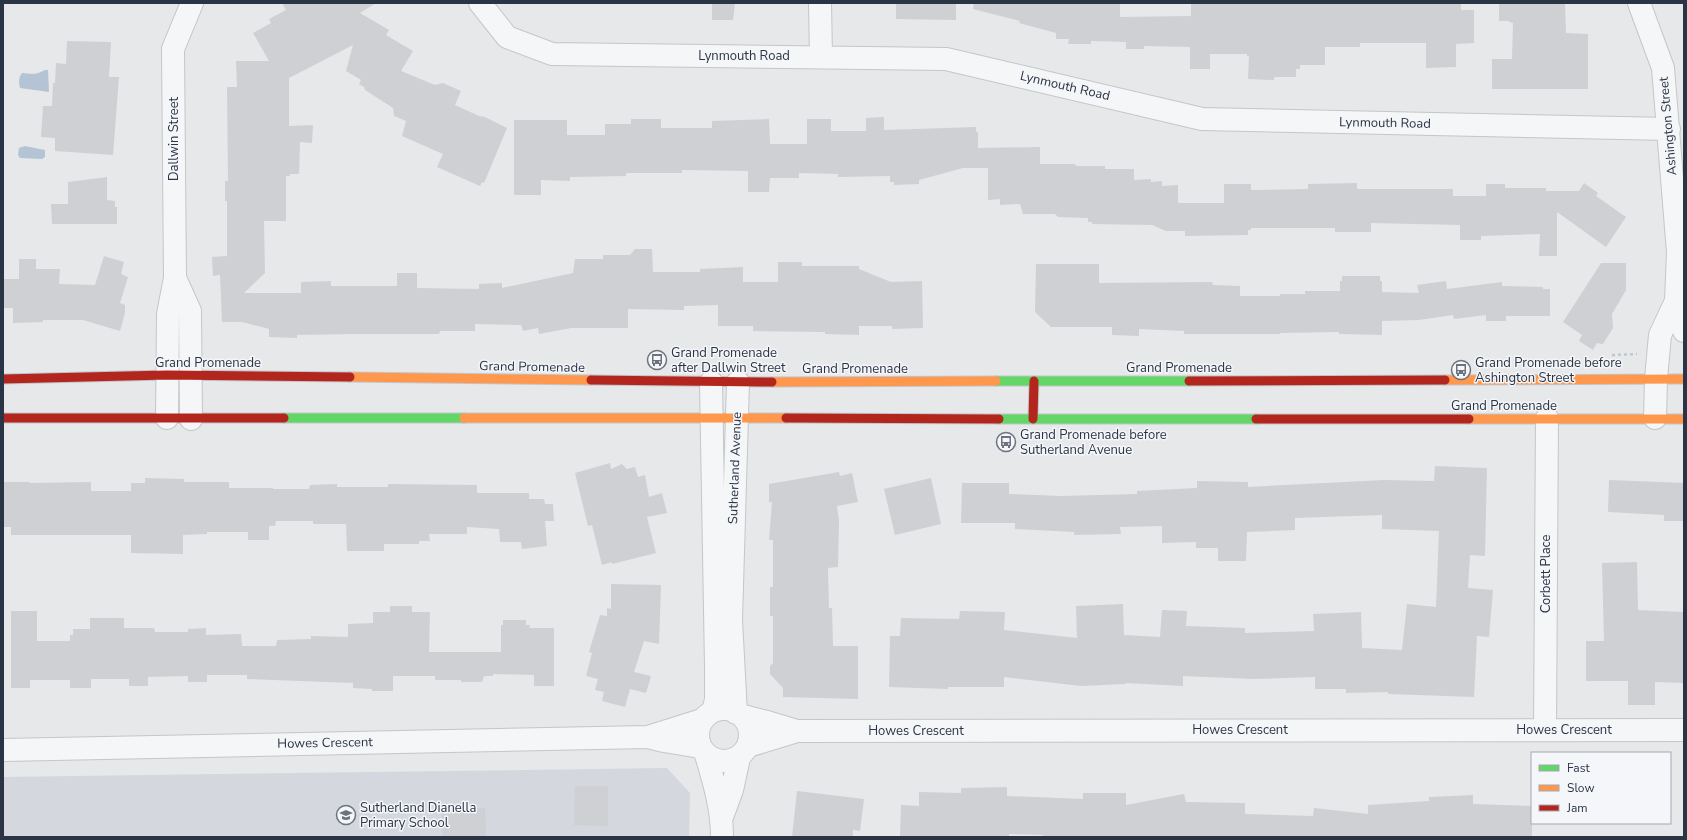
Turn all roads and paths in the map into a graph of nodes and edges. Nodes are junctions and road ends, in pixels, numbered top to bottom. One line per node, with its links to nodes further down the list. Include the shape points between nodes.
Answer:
1 (192, 3): 7 (street, Dallwin Street, via 173,49)
2 (480, 3): 5 (street, Lynmouth Road, via 507,37 552,54)
3 (820, 3): 5 (street)
4 (1639, 3): 6 (street, Ashington Street, via 1663,68)
5 (821, 57): 6 (street, Lynmouth Road, via 946,59 1202,119)
6 (1668, 129): 8 (street, Ashington Street, via 1678,252)
7 (175, 278): 10 (street, Dallwin Street, via 168,314); 11 (street, Dallwin Street, via 190,312)
8 (1676, 301): 9 (street, Ashington Street); 13 (street, Ashington Street, via 1660,335)
9 (1684, 331)
10 (167, 375): 11 (main road, Grand Promenade); 12 (main road, Grand Promenade); 19 (street, Dallwin Street)
11 (191, 376): 16 (main road, Grand Promenade); 22 (street, Dallwin Street)
12 (3, 378)
13 (1656, 379): 14 (main road, Grand Promenade); 15 (main road, Grand Promenade); 21 (street, Ashington Street)
14 (1684, 379)
15 (1034, 381): 17 (main road, Grand Promenade); 25 (main road)
16 (711, 382): 17 (main road, Grand Promenade); 23 (street, Sutherland Avenue)
17 (738, 382): 24 (street, Sutherland Avenue)
18 (3, 418): 19 (main road, Grand Promenade)
19 (167, 418): 22 (main road, Grand Promenade)
20 (1547, 418): 21 (main road, Grand Promenade); 25 (main road, Grand Promenade); 30 (street, Corbett Place)
21 (1655, 418): 26 (main road, Grand Promenade)
22 (191, 419): 23 (main road, Grand Promenade)
23 (711, 419): 24 (main road, Grand Promenade); 27 (street, Sutherland Avenue)
24 (737, 419): 25 (main road, Grand Promenade); 27 (street, Sutherland Avenue)
25 (1033, 419)
26 (1684, 419)
27 (724, 554): 28 (street, Sutherland Avenue); 29 (street, Sutherland Avenue, via 716,700)
28 (740, 714): 29 (street, via 722,709); 32 (street, Howes Crescent); 36 (street, via 751,733)
29 (708, 716): 33 (street, Howes Crescent); 35 (street, via 699,729 698,738)
30 (1545, 730): 31 (street, Howes Crescent); 32 (street, Howes Crescent)
31 (1684, 730)
32 (797, 731): 36 (street, Howes Crescent)
33 (648, 737): 34 (street, Howes Crescent); 35 (street, Howes Crescent)
34 (3, 750)
35 (703, 751): 36 (street, via 714,760 722,762 730,761); 37 (street, via 718,798)
36 (744, 752): 37 (street)
37 (722, 828)

